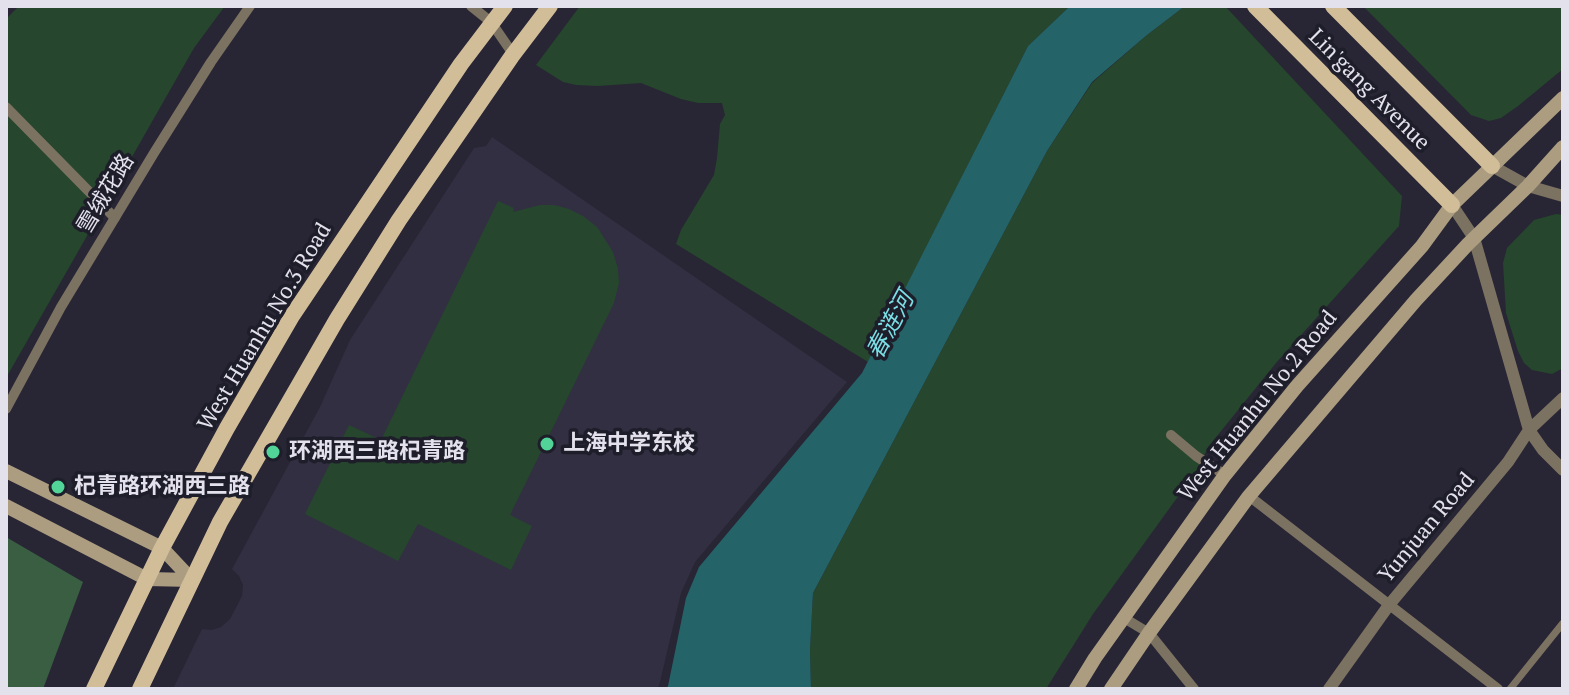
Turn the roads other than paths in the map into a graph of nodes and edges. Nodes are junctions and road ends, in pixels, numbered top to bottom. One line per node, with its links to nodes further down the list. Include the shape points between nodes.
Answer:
1 (250, 6): 16 (street, 雪绒花路)
2 (471, 6): 7 (street)
3 (505, 6): 7 (main road, West Huanhu No.3 Road)
4 (550, 6): 8 (main road)
5 (1255, 6): 15 (main road, Lin'gang Avenue)
6 (1333, 6): 12 (main road, Lin'gang Avenue)
7 (491, 22): 8 (street); 27 (main road, West Huanhu No.3 Road, via 292,316)
8 (513, 54): 29 (main road, via 337,319)
9 (1563, 98): 12 (main road, West Huanhu No.2 Road)
10 (6, 107): 16 (street)
11 (1563, 147): 13 (main road)
12 (1492, 166): 13 (street); 15 (main road, West Huanhu No.2 Road)
13 (1528, 186): 14 (street); 17 (main road)
14 (1563, 196)
15 (1452, 205): 17 (street); 24 (main road, West Huanhu No.2 Road)
16 (115, 218): 19 (street, 雪绒花路)
17 (1474, 238): 20 (street); 25 (main road)
18 (1563, 398): 20 (street, Yunjuan Road)
19 (6, 409)
20 (1529, 430): 22 (street); 30 (street, Yunjuan Road)
21 (1171, 435): 24 (street)
22 (1563, 470)
23 (6, 471): 27 (main road)
24 (1225, 475): 31 (main road, West Huanhu No.2 Road)
25 (1249, 496): 30 (street); 33 (main road)
26 (6, 506): 28 (main road)
27 (162, 548): 28 (main road, West Huanhu No.3 Road); 29 (main road)
28 (147, 579): 29 (main road); 34 (main road, West Huanhu No.3 Road)
29 (192, 580): 35 (main road)
30 (1389, 605): 39 (street, Yunjuan Road); 40 (street)
31 (1124, 618): 33 (street); 36 (main road, West Huanhu No.2 Road)
32 (1563, 623): 41 (street)
33 (1149, 633): 37 (main road); 38 (street)
34 (94, 689)
35 (140, 689)
36 (1076, 689)
37 (1111, 689)
38 (1194, 689)
39 (1329, 689)
40 (1498, 689)
41 (1510, 689)

